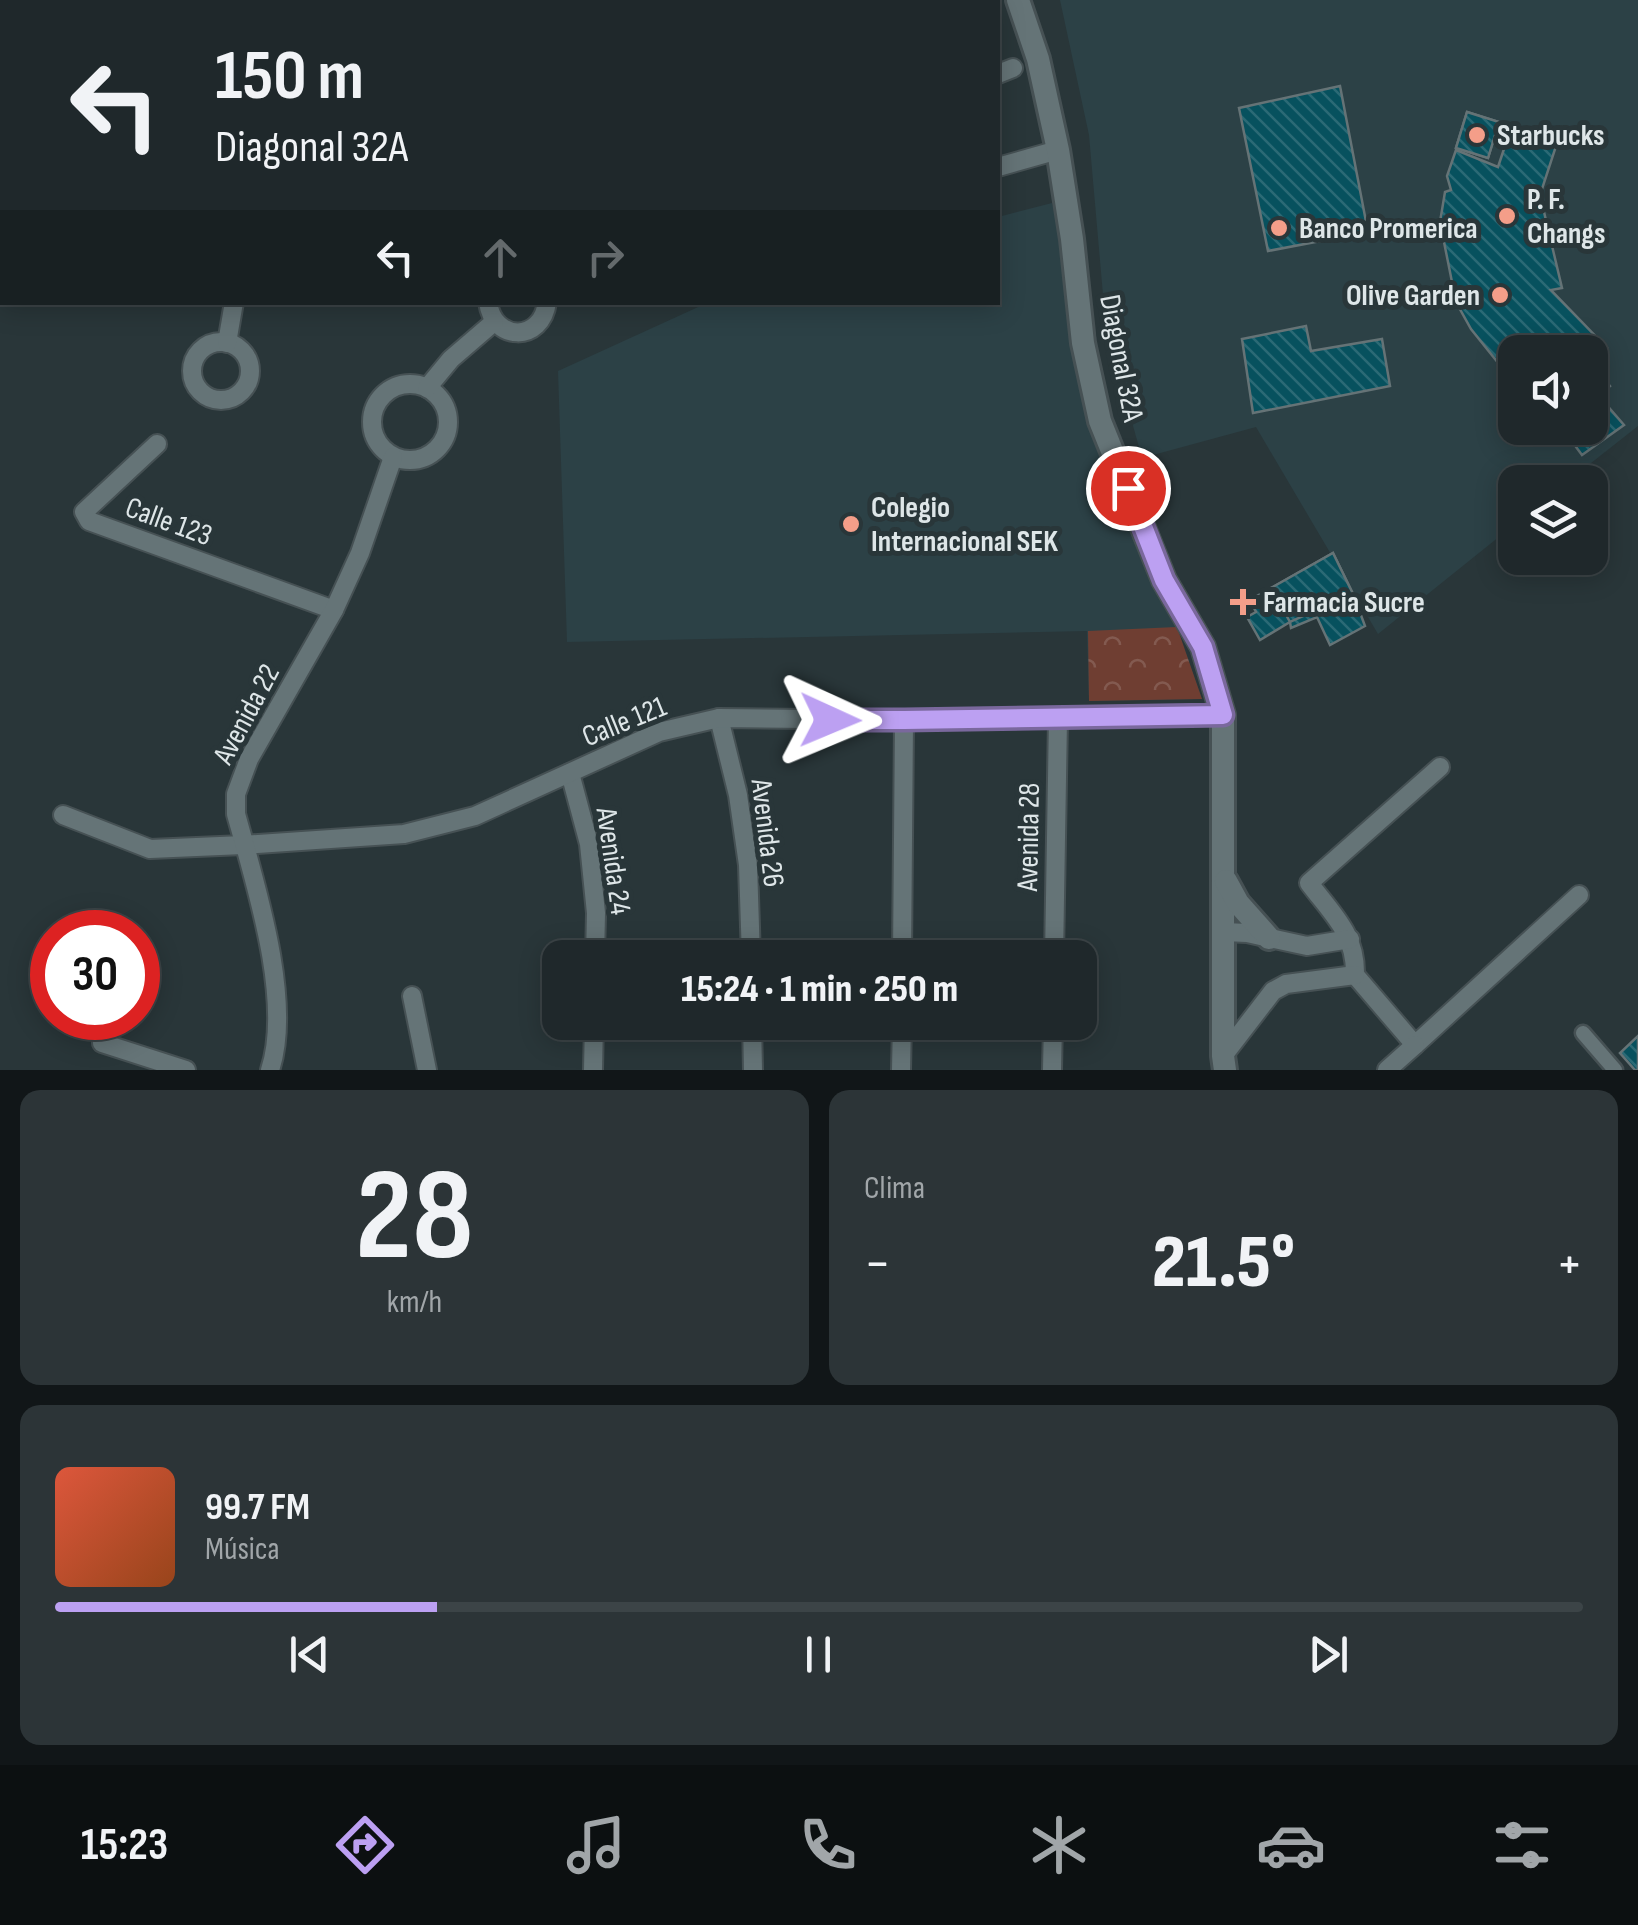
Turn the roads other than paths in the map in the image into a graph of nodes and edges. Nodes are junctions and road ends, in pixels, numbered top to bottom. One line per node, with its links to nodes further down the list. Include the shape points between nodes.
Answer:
1 (1018, 0): 2 (street, Diagonal 32A)
2 (1058, 150): 3 (street); 13 (street, Diagonal 32A, via 1100,421 1164,580 1203,647)
3 (1000, 166)
4 (233, 305): 8 (street)
5 (489, 305): 7 (street)
6 (546, 305): 7 (street, via 529,330 510,332)
7 (494, 322): 9 (street)
8 (227, 343)
9 (426, 388): 11 (street, via 398,386 376,406 374,435); 11 (street, via 446,410 444,439 422,458)
10 (157, 444): 12 (street, Calle 123, via 84,512 89,521)
11 (393, 456): 12 (street, Avenida 22)
12 (334, 610): 20 (street, Avenida 22, via 242,774 236,814)
13 (1223, 715): 15 (street, Calle 121); 21 (street, Diagonal 32A)
14 (719, 718): 16 (street, Calle 121); 18 (street, Calle 121, via 660,732); 27 (street, Avenida 26, via 748,865)
15 (1058, 718): 16 (street, Calle 121); 29 (street, Avenida 28)
16 (904, 720): 28 (street)
17 (1440, 767): 25 (street, via 1309,883)
18 (570, 772): 20 (street, Calle 121, via 475,816 404,834); 26 (street, Avenida 24, via 589,844)
19 (63, 816): 20 (street, Calle 121, via 150,849)
20 (243, 846): 41 (street, Avenida 22, via 270,948 278,1021)
21 (1224, 877): 23 (street, Diagonal 32A); 24 (street)
22 (1579, 895): 38 (street)
23 (1224, 932): 24 (street); 39 (street, Diagonal 32A)
24 (1269, 938): 25 (street, via 1308,946)
25 (1350, 939): 30 (street)
26 (596, 940)
27 (750, 940)
28 (902, 940)
29 (1054, 940)
30 (1354, 975): 38 (street); 39 (street, via 1273,991)
31 (412, 996): 42 (street)
32 (1583, 1034): 48 (street)
33 (594, 1040): 43 (street)
34 (753, 1040): 44 (street)
35 (902, 1040): 45 (street)
36 (1052, 1040): 46 (street)
37 (102, 1043): 40 (street)
38 (1415, 1045): 47 (street)
39 (1224, 1063)
40 (186, 1070)
41 (270, 1070)
42 (427, 1070)
43 (593, 1070)
44 (754, 1070)
45 (902, 1070)
46 (1052, 1070)
47 (1387, 1070)
48 (1615, 1070)

